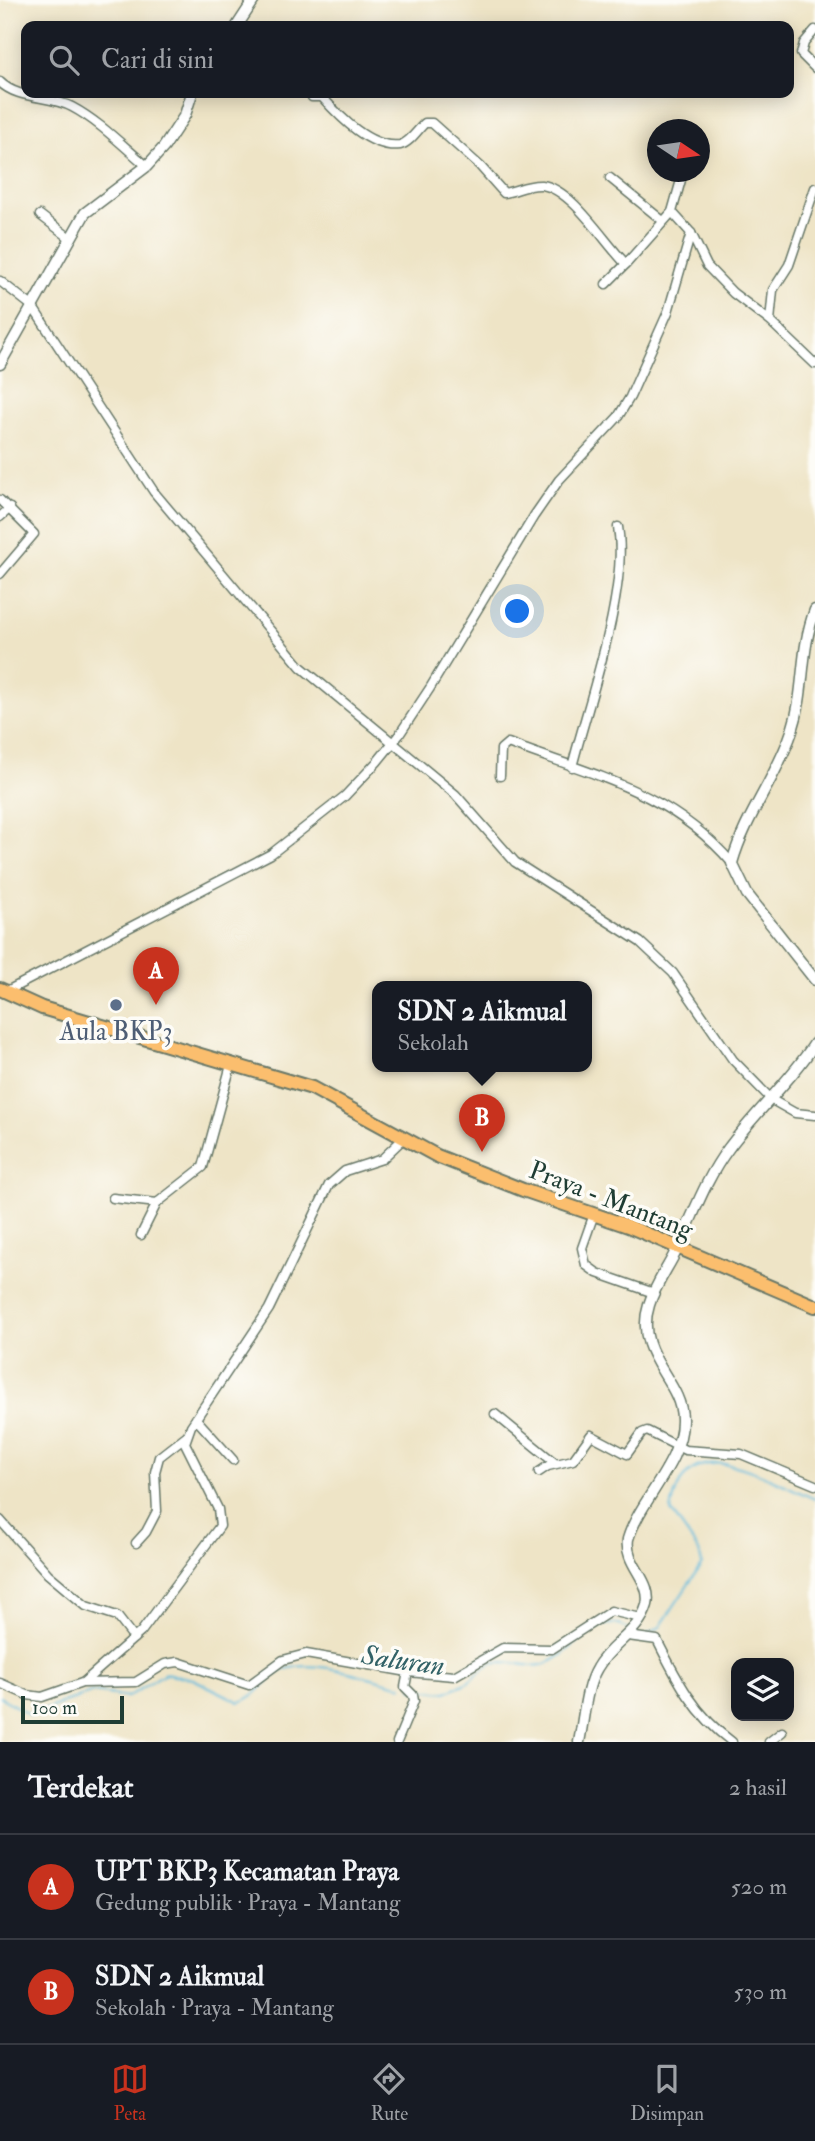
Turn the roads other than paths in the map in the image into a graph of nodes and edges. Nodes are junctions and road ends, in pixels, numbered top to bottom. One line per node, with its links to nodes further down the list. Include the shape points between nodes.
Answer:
1 (254, 0): 2 (street)
2 (240, 21)
3 (815, 30): 4 (street, via 801,54)
4 (815, 68)
5 (0, 82): 6 (street)
6 (21, 93)
7 (50, 98): 10 (street, via 75,108)
8 (190, 98): 10 (street, via 181,123)
9 (323, 98): 19 (street, via 361,134 397,145 427,122 432,123 504,193 528,185 565,195)
10 (147, 166): 18 (street, via 90,207)
11 (610, 178): 16 (street)
12 (680, 182): 14 (street)
13 (815, 188): 23 (street, via 789,265 773,290)
14 (672, 212): 16 (street); 17 (street)
15 (40, 215): 18 (street)
16 (663, 221): 19 (street)
17 (691, 233): 23 (street, via 707,266); 32 (street, via 668,312 631,397 534,516)
18 (70, 238): 22 (street)
19 (626, 264): 21 (street)
20 (0, 281): 22 (street)
21 (607, 284)
22 (32, 306): 24 (street); 32 (street, via 172,514 301,667)
23 (769, 321): 25 (street)
24 (0, 364)
25 (815, 364)
26 (0, 500): 27 (street)
27 (10, 508): 28 (street); 30 (street, via 34,534)
28 (0, 517)
29 (618, 527): 33 (street, via 620,564 611,614)
30 (0, 574)
31 (815, 610): 35 (street, via 804,646 802,697 793,729)
32 (394, 742): 37 (street, via 345,796 271,854); 40 (street, via 455,794 515,862 630,936 673,973 733,1060)
33 (572, 768): 34 (street, via 508,743 501,749); 35 (street, via 665,804 700,830)
34 (500, 776)
35 (732, 863): 36 (street, via 747,894)
36 (815, 980)
37 (3, 990): 39 (main road, Praya - Mantang, via 42,1008)
38 (815, 1043): 40 (street)
39 (231, 1065): 42 (main road, Praya - Mantang, via 312,1088); 44 (street, via 203,1167)
40 (772, 1100): 41 (street, via 795,1113); 47 (street, via 715,1168)
41 (815, 1115)
42 (404, 1138): 45 (main road, Praya - Mantang, via 437,1156); 51 (street, via 382,1159 345,1171 329,1185 269,1309)
43 (113, 1198): 44 (street)
44 (157, 1203): 46 (street)
45 (594, 1214): 47 (main road, Praya - Mantang); 48 (street, via 582,1248 586,1265)
46 (141, 1235)
47 (677, 1249): 48 (street); 49 (main road, Praya - Mantang)
48 (654, 1293): 53 (street, via 646,1333 680,1408)
49 (815, 1306)
50 (495, 1414): 55 (street)
51 (196, 1419): 52 (street); 54 (street)
52 (186, 1436): 59 (street, via 159,1457 157,1511); 61 (street, via 185,1443 218,1509 220,1526)
53 (676, 1446): 55 (street, via 644,1431 627,1454 591,1435 573,1460); 57 (street, via 741,1454); 60 (street, via 628,1539 627,1554 648,1593)
54 (233, 1460)
55 (555, 1464): 56 (street)
56 (539, 1472)
57 (815, 1485)
58 (0, 1520): 61 (street, via 48,1574 86,1606 117,1616)
59 (136, 1543)
60 (634, 1628): 62 (street, via 611,1611 552,1649 503,1648 454,1676); 67 (street, via 595,1670); 68 (street, via 657,1640 689,1700)
61 (134, 1638): 64 (street)
62 (407, 1679): 64 (street, via 306,1654 283,1660 249,1685 178,1662 164,1664 136,1682); 66 (street, via 414,1701)
63 (0, 1683): 64 (street, via 35,1697)
64 (82, 1683)
65 (782, 1732): 69 (street)
66 (397, 1742)
67 (579, 1742)
68 (732, 1742)
69 (769, 1742)

